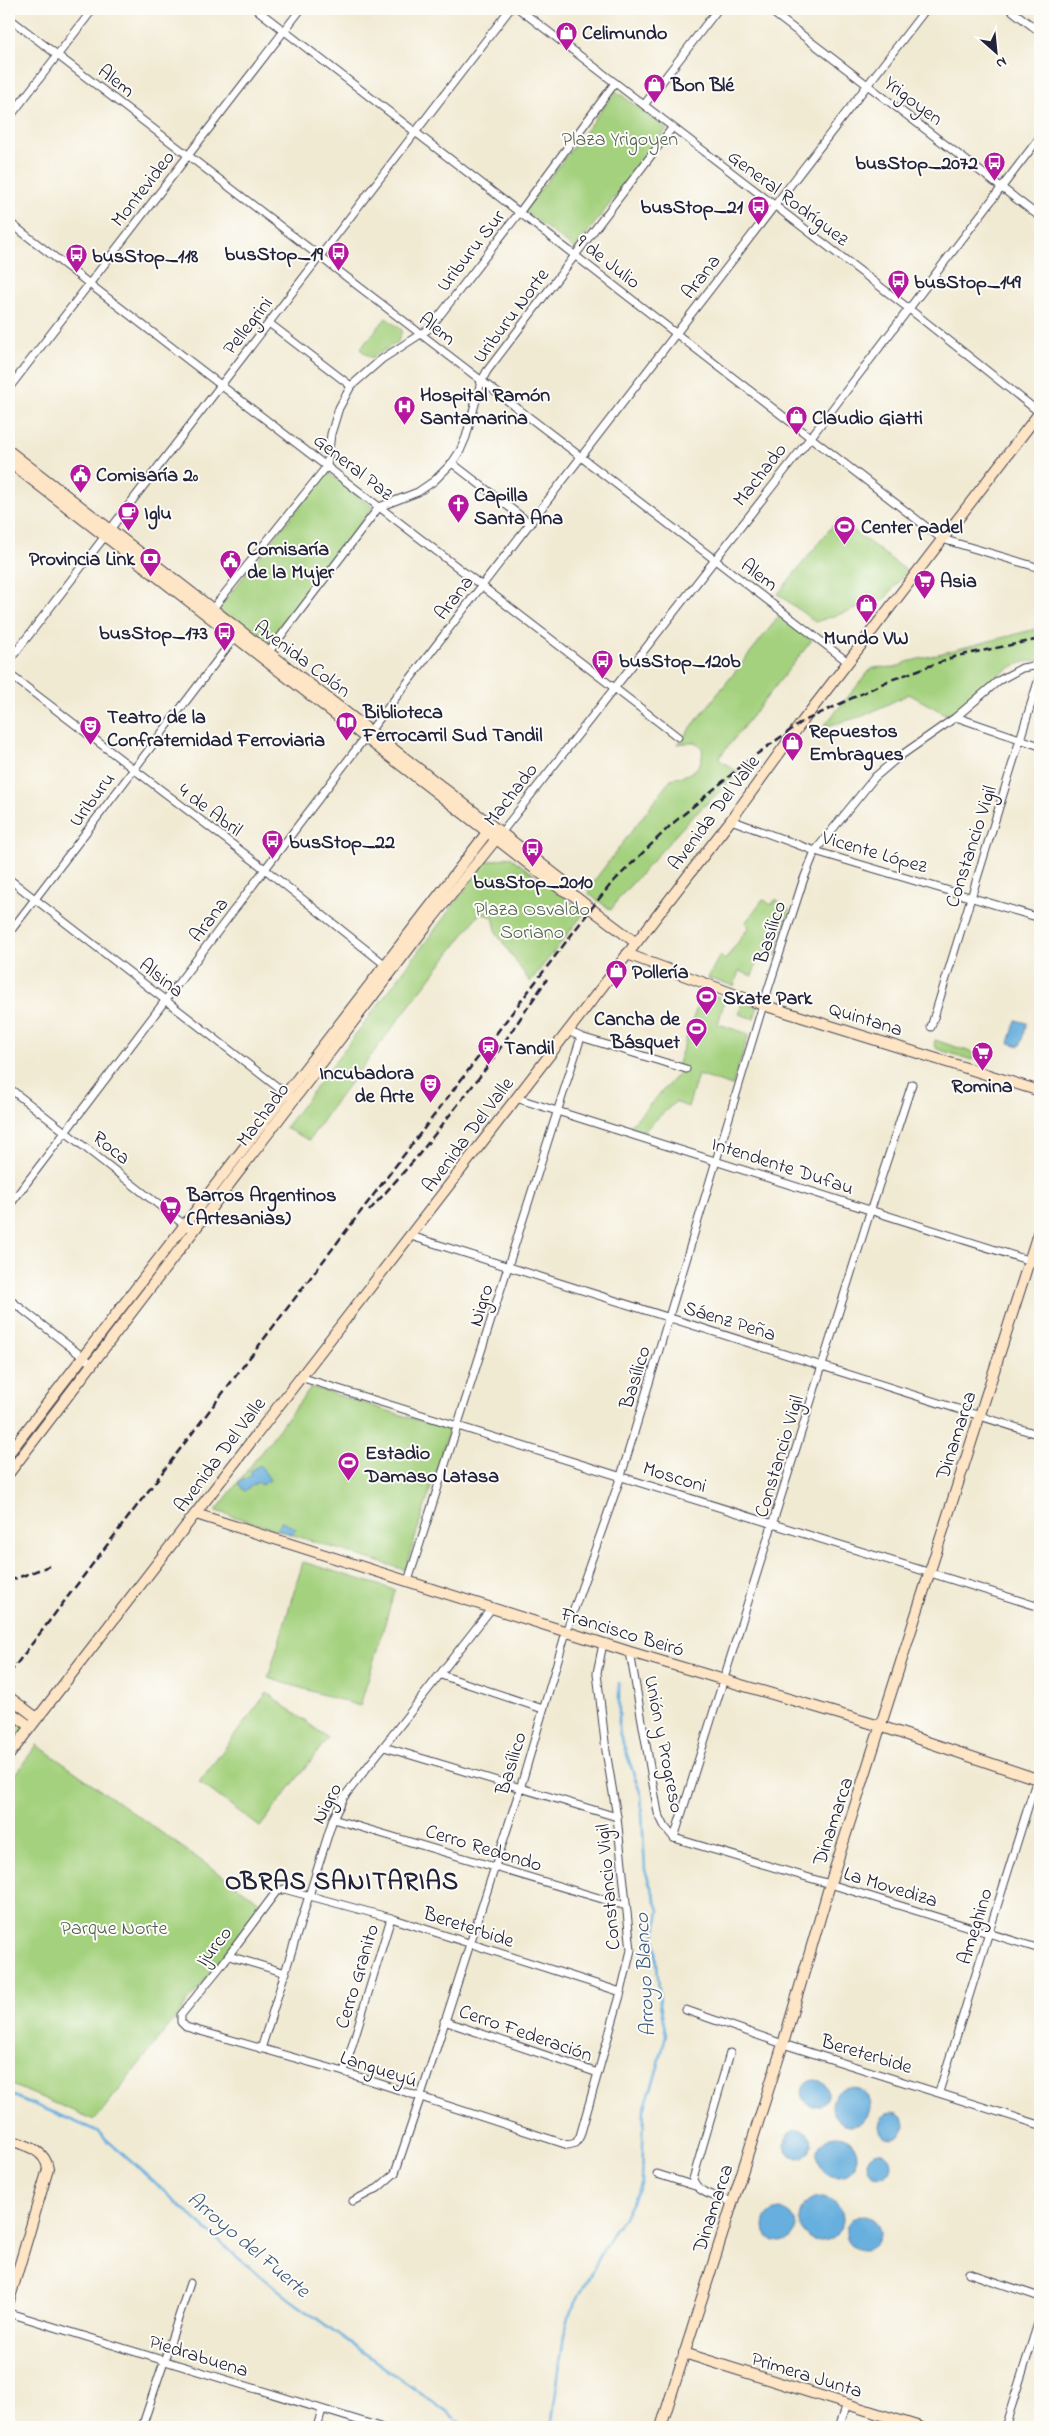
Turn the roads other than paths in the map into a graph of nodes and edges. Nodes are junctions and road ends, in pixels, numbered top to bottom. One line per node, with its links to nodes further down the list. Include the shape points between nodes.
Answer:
1 (93, 9): 13 (street)
2 (256, 9): 11 (street, 9 de Julio)
3 (301, 9): 11 (street, Montevideo)
4 (510, 9): 19 (street, Pellegrini)
5 (519, 9): 14 (street, General Rodríguez)
6 (718, 9): 16 (street)
7 (768, 9): 15 (street, Yrigoyen)
8 (926, 9): 15 (street, Arana)
9 (1010, 9): 12 (street)
10 (9, 18): 13 (street, Alem)
11 (284, 30): 19 (street, 9 de Julio); 21 (street, Montevideo)
12 (1040, 32)
13 (57, 55): 17 (street); 21 (street, Alem)
14 (615, 84): 16 (street, General Rodríguez); 24 (street, Uriburu Sur)
15 (867, 85): 22 (street, Yrigoyen); 23 (street, Arana)
16 (644, 105): 18 (street, General Rodríguez)
17 (9, 118)
18 (672, 128): 23 (street, General Rodríguez); 27 (street, Uriburu Norte)
19 (416, 132): 24 (street, 9 de Julio); 28 (street, Pellegrini)
20 (1040, 137): 22 (street, Machado)
21 (188, 155): 28 (street, Alem); 29 (street, Montevideo)
22 (1002, 187): 25 (street, Yrigoyen); 30 (street, Machado)
23 (774, 206): 30 (street, General Rodríguez); 32 (street, Arana)
24 (520, 213): 27 (street, 9 de Julio); 33 (street, Uriburu Sur)
25 (1040, 217)
26 (9, 222): 29 (street, General Paz)
27 (575, 255): 32 (street, 9 de Julio); 34 (street, Uriburu Norte)
28 (320, 257): 31 (street, Pellegrini); 33 (street, Alem)
29 (89, 284): 35 (street, General Paz); 37 (street, Montevideo)
30 (908, 308): 38 (street, General Rodríguez); 39 (street, Machado)
31 (269, 323): 35 (street, Pellegrini); 36 (street)
32 (676, 334): 39 (street, 9 de Julio); 41 (street, Arana)
33 (421, 336): 34 (street, Alem); 36 (street, Uriburu Sur, via 382,358)
34 (481, 382): 41 (street, Alem); 43 (street, Uriburu Norte, via 466,437)
35 (221, 385): 44 (street, General Paz); 47 (street, Pellegrini)
36 (351, 386): 44 (street, Uriburu Sur, via 339,408)
37 (9, 388)
38 (1040, 412): 48 (street, Avenida Del Valle)
39 (811, 437): 48 (street, 9 de Julio); 49 (street, Machado)
40 (9, 451): 47 (street, Avenida Colón)
41 (580, 458): 46 (street, Arana); 49 (street, Alem)
42 (9, 462): 47 (street, Avenida Colón)
43 (452, 463): 45 (street, Uriburu Norte, via 418,492); 46 (street)
44 (327, 466): 45 (street, General Paz); 52 (street, Uriburu Sur)
45 (379, 507): 51 (street, General Paz); 54 (street)
46 (531, 524): 51 (street, Arana)
47 (107, 533): 52 (street, Avenida Colón); 55 (street, Pellegrini)
48 (942, 539): 50 (street); 56 (street, Avenida Del Valle)
49 (714, 559): 56 (street, Alem); 60 (street, Machado)
50 (1040, 568)
51 (482, 586): 60 (street, General Paz); 62 (street, Arana)
52 (210, 613): 53 (street, Avenida Colón); 54 (street, Avenida Colón)
53 (235, 638): 62 (street, Avenida Colón); 66 (street, Uriburu)
54 (268, 653): 62 (street, Avenida Colón)
55 (9, 661)
56 (848, 662): 67 (street, Avenida Del Valle)
57 (1040, 665): 61 (street, Basílico, via 1022,668 998,681)
58 (9, 674): 66 (street, 4 de Abril)
59 (1040, 675): 64 (street, Constancio Vigil)
60 (614, 688): 63 (street, General Paz); 69 (street, Machado)
61 (956, 717): 64 (street); 70 (street, Basílico, via 875,777)
62 (368, 734): 68 (street, Avenida Colón); 71 (street, Arana)
63 (678, 737)
64 (1021, 740): 65 (street); 73 (street, Constancio Vigil)
65 (1040, 746)
66 (133, 770): 71 (street, 4 de Abril); 74 (street, Uriburu)
67 (731, 820): 70 (street, Vicente López); 77 (street, Avenida Del Valle)
68 (489, 829): 69 (street, Avenida Colón); 79 (street, Machado)
69 (499, 836): 77 (street, Avenida Colón, via 561,890 573,895); 79 (street, Machado)
70 (815, 851): 73 (street, Vicente López); 81 (street, Basílico)
71 (266, 870): 79 (street, 4 de Abril); 80 (street, Arana)
72 (9, 879): 74 (street, Alsina)
73 (971, 896): 75 (street, Vicente López); 82 (street, Constancio Vigil)
74 (35, 899): 76 (street, Uriburu); 80 (street, Alsina)
75 (1040, 918)
76 (9, 933)
77 (635, 942): 78 (street, Avenida Del Valle)
78 (627, 954): 81 (street, Quintana); 83 (street, Avenida Del Valle)
79 (389, 968): 89 (street, Machado); 91 (street, Machado)
80 (166, 1001): 89 (street, Alsina); 93 (street, Arana)
81 (763, 1005): 88 (street, Quintana); 94 (street, Basílico)
82 (931, 1027)
83 (568, 1031): 84 (street); 90 (street, Avenida Del Valle)
84 (580, 1038): 85 (street); 92 (street, Nigro)
85 (686, 1069)
86 (912, 1084): 96 (street, Constancio Vigil)
87 (9, 1088): 93 (street, Roca)
88 (1040, 1091)
89 (286, 1093): 91 (street, Alsina); 97 (street, Machado)
90 (516, 1098): 92 (street, Intendente Dufau); 100 (street, Avenida Del Valle)
91 (295, 1100): 99 (street, Machado)
92 (559, 1111): 94 (street, Intendente Dufau); 103 (street, Nigro)
93 (67, 1132): 95 (street, Arana); 97 (street, Roca)
94 (715, 1160): 96 (street, Intendente Dufau); 105 (street, Basílico)
95 (9, 1206)
96 (871, 1209): 101 (street, Intendente Dufau); 108 (street, Constancio Vigil)
97 (184, 1225): 99 (street, Roca); 106 (street, Machado)
98 (1040, 1227): 101 (street, Dinamarca)
99 (194, 1232): 107 (street, Machado)
100 (411, 1236): 103 (street, Sáenz Peña); 109 (street, Avenida Del Valle)
101 (1029, 1260): 102 (street, Intendente Dufau); 110 (street, Dinamarca)
102 (1040, 1264)
103 (508, 1268): 105 (street, Sáenz Peña); 111 (street, Nigro)
104 (9, 1299): 106 (street)
105 (670, 1319): 108 (street, Sáenz Peña); 115 (street, Basílico)
106 (83, 1356): 107 (street); 113 (street, Machado)
107 (92, 1364): 114 (street, Machado)
108 (823, 1366): 110 (street, Sáenz Peña); 117 (street, Constancio Vigil)
109 (300, 1377): 111 (street, Mosconi); 116 (street, Avenida Del Valle)
110 (980, 1416): 112 (street, Sáenz Peña); 118 (street, Dinamarca)
111 (459, 1425): 115 (street, Mosconi); 119 (street, Nigro)
112 (1040, 1435)
113 (9, 1453)
114 (9, 1473)
115 (621, 1476): 117 (street, Mosconi); 122 (street, Basílico)
116 (196, 1514): 119 (street, Francisco Beiró); 130 (street, Avenida Del Valle)
117 (774, 1524): 118 (street, Mosconi); 126 (street, Constancio Vigil)
118 (929, 1573): 120 (street, Mosconi); 132 (street, Dinamarca)
119 (408, 1581): 121 (street, Francisco Beiró)
120 (1040, 1607)
121 (491, 1609): 122 (street, Francisco Beiró); 125 (street, Nigro)
122 (566, 1632): 123 (street, Francisco Beiró); 128 (street, Basílico)
123 (603, 1644): 124 (street, Francisco Beiró); 137 (street, Constancio Vigil, via 597,1673)
124 (630, 1652): 126 (street, Francisco Beiró); 139 (street, Unión y Progreso, via 658,1813)
125 (441, 1675): 128 (street); 133 (street, Nigro)
126 (725, 1679): 132 (street, Francisco Beiró); 139 (street, Constancio Vigil)
127 (9, 1697): 130 (street)
128 (543, 1709): 136 (street, Basílico)
129 (9, 1711): 131 (street)
130 (37, 1718): 131 (street, Avenida Del Valle)
131 (30, 1726): 134 (street, Avenida Del Valle)
132 (880, 1726): 135 (street, Francisco Beiró); 141 (street, Dinamarca)
133 (384, 1747): 136 (street); 138 (street, Nigro, via 344,1797)
134 (9, 1755)
135 (1039, 1776): 146 (street, Ameghino)
136 (520, 1789): 137 (street); 140 (street, Basílico)
137 (617, 1817): 144 (street, Constancio Vigil)
138 (333, 1819): 140 (street, Cerro Redondo); 143 (street, Nigro)
139 (674, 1838): 141 (street, La Movediza)
140 (495, 1867): 144 (street, Cerro Redondo); 147 (street, Basílico)
141 (830, 1884): 146 (street, La Movediza); 155 (street, Dinamarca)
142 (276, 1892): 143 (street, Bereterbide, via 284,1890); 149 (street, Ijurco)
143 (308, 1898): 145 (street, Bereterbide); 150 (street, Nigro)
144 (626, 1906): 151 (street, Constancio Vigil, via 631,1950)
145 (391, 1918): 147 (street, Bereterbide); 158 (street, Cerro Granito)
146 (989, 1933): 148 (street, La Movediza); 160 (street, Ameghino)
147 (468, 1943): 151 (street, Bereterbide); 153 (street, Basílico)
148 (1040, 1949)
149 (229, 1956): 150 (street); 154 (street, Ijurco, via 180,2016)
150 (286, 1973): 156 (street, Nigro)
151 (621, 1992): 159 (street, Constancio Vigil)
152 (686, 2010): 155 (street, Bereterbide)
153 (444, 2021): 159 (street, Cerro Federación); 161 (street, Basílico)
154 (180, 2022): 156 (street, Langueyú, via 186,2027)
155 (783, 2044): 160 (street, Bereterbide); 168 (street, Dinamarca)
156 (262, 2049): 158 (street, Langueyú)
157 (730, 2053): 166 (street, via 693,2173)
158 (344, 2072): 161 (street, Langueyú)
159 (598, 2074): 164 (street, Constancio Vigil, via 580,2136)
160 (939, 2092): 162 (street, Bereterbide)
161 (420, 2098): 164 (street, Langueyú); 167 (street, Basílico, via 395,2173 378,2188)
162 (1040, 2125)
163 (9, 2140): 172 (street, via 32,2148 48,2164 47,2180)
164 (568, 2145)
165 (657, 2174): 166 (street)
166 (695, 2186): 168 (street)
167 (353, 2201)
168 (732, 2202): 175 (street, Dinamarca)
169 (969, 2273): 171 (street)
170 (190, 2282): 176 (street)
171 (1040, 2297)
172 (9, 2301)
173 (9, 2313): 176 (street, Piedrabuena)
174 (1040, 2316): 185 (street)
175 (684, 2353): 177 (street, Primera Junta); 182 (street, Dinamarca)
176 (164, 2361): 178 (street, Piedrabuena); 179 (street)
177 (846, 2404): 183 (street); 184 (street, Primera Junta)
178 (322, 2410): 180 (street); 181 (street, Piedrabuena)
179 (142, 2427)
180 (317, 2427)
181 (380, 2427)
182 (661, 2427)
183 (839, 2427)
184 (920, 2427)
185 (1005, 2427)

